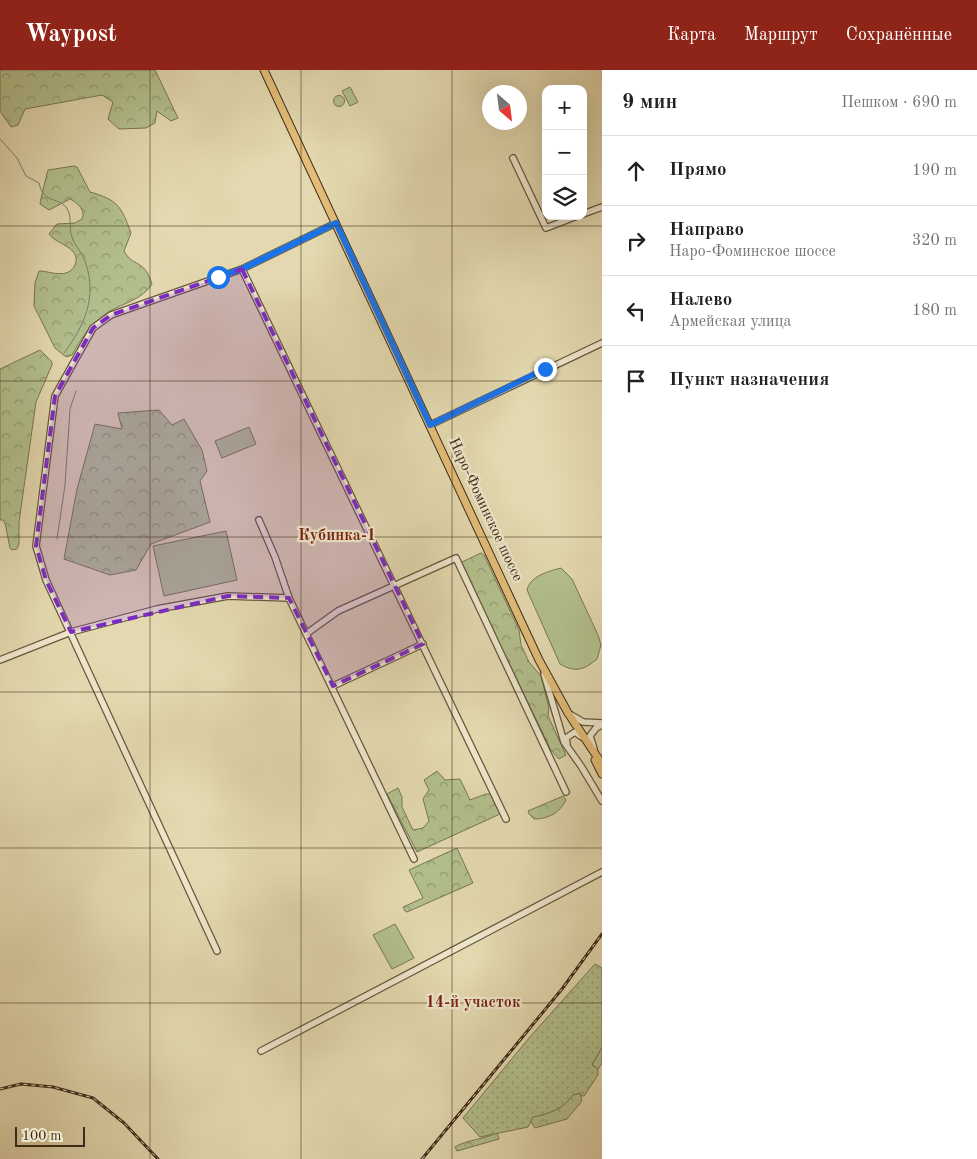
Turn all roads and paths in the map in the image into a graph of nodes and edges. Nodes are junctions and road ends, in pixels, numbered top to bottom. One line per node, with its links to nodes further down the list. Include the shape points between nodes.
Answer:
1 (264, 70): 8 (main road, Наро-Фоминское шоссе)
2 (512, 158): 6 (street)
3 (602, 207): 4 (street)
4 (587, 213)
5 (542, 220): 7 (street, via 546,228)
6 (542, 220)
7 (567, 220)
8 (336, 223): 9 (street); 11 (main road, Наро-Фоминское шоссе)
9 (242, 269): 13 (street); 15 (street, via 111,315 93,328 55,396 36,546 46,580)
10 (602, 343): 11 (street)
11 (430, 425): 19 (main road, Наро-Фоминское шоссе)
12 (259, 520): 14 (street)
13 (396, 585): 16 (street, via 338,611); 17 (street); 27 (street, via 456,558)
14 (289, 598): 15 (street, via 228,596); 16 (street)
15 (71, 632): 18 (street); 32 (street)
16 (306, 634): 20 (street)
17 (423, 644): 20 (street); 29 (street)
18 (0, 660)
19 (539, 660): 21 (main road, Наро-Фоминское шоссе); 24 (street, via 559,730)
20 (333, 686): 30 (street)
21 (568, 712): 22 (street, via 582,722); 23 (main road, Наро-Фоминское шоссе)
22 (602, 724): 25 (street, via 590,736)
23 (585, 740): 24 (street, via 575,732 568,735); 25 (main road, Наро-Фоминское шоссе); 26 (main road, Наро-Фоминское шоссе)
24 (570, 751): 28 (street)
25 (601, 762)
26 (602, 774)
27 (566, 792)
28 (602, 801)
29 (506, 819)
30 (414, 859)
31 (602, 872): 33 (street)
32 (217, 951)
33 (260, 1050)

